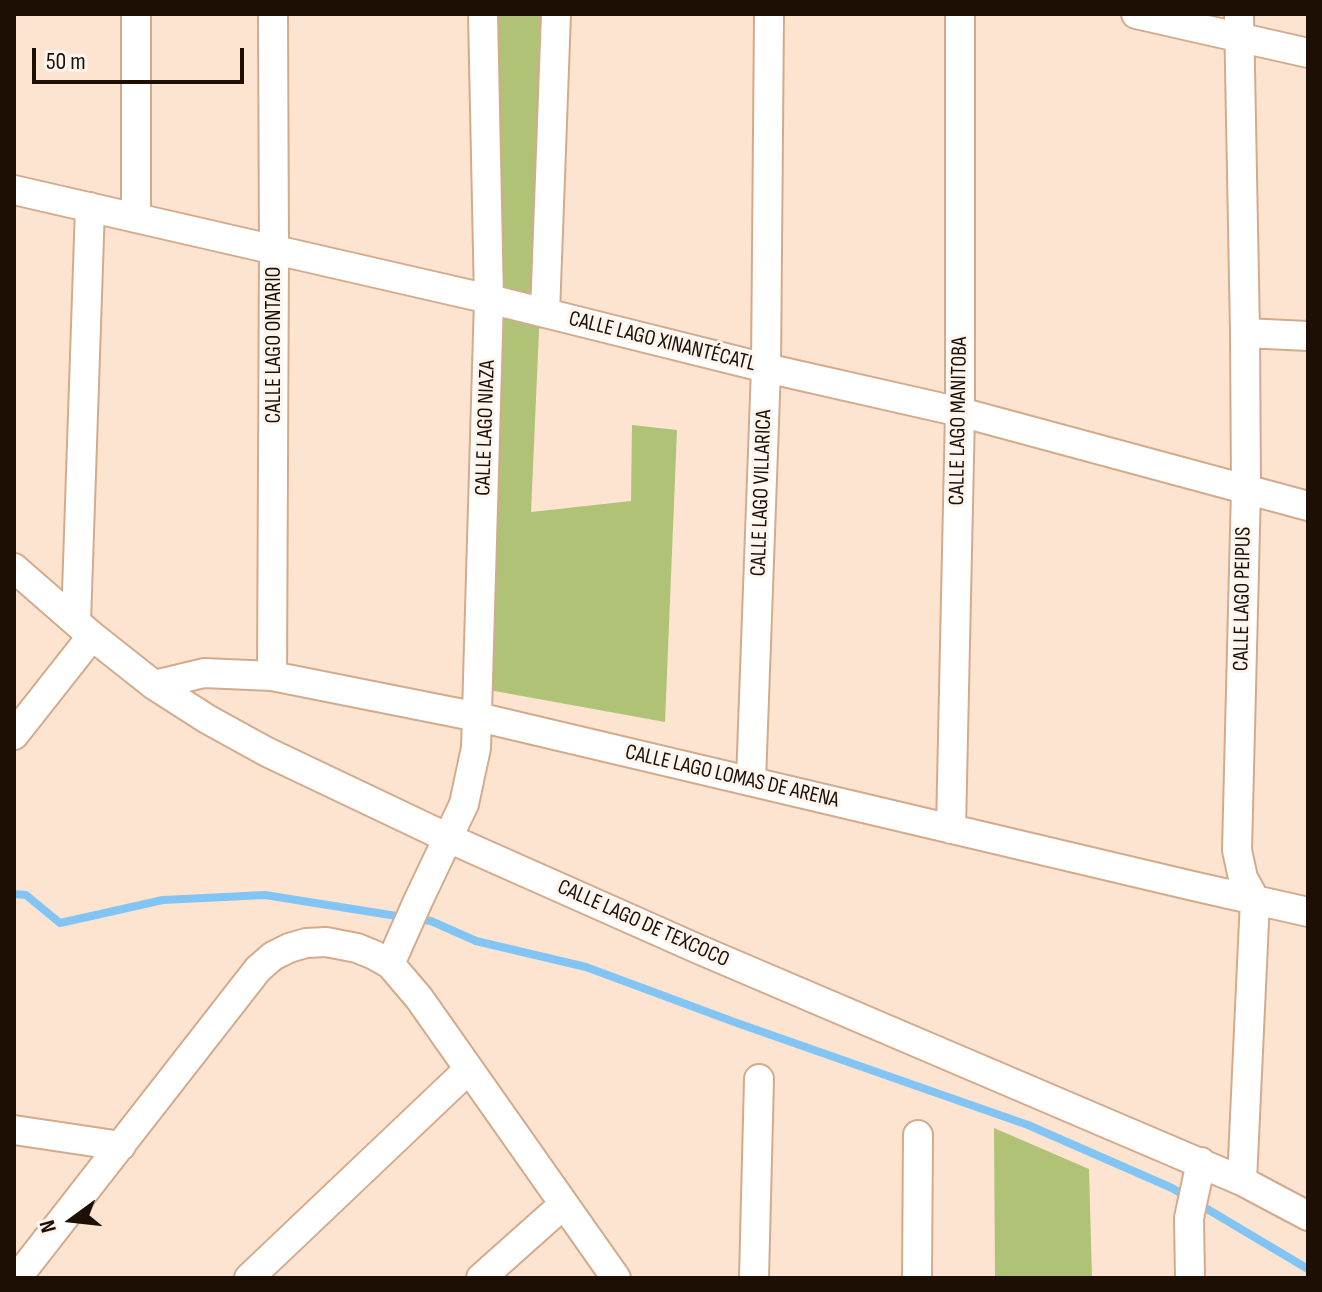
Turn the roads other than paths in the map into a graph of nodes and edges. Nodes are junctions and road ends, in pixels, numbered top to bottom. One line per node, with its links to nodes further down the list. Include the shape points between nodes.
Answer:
1 (136, 14): 12 (street)
2 (273, 14): 13 (street, CALLE LAGO ONTARIO)
3 (483, 14): 14 (street, CALLE LAGO NIAZA)
4 (556, 14): 15 (street)
5 (769, 14): 18 (street, CALLE LAGO VILLARICA)
6 (960, 14): 19 (street, CALLE LAGO MANITOBA)
7 (1136, 14): 8 (street)
8 (1240, 25): 9 (street); 16 (street, CALLE LAGO PEIPUS)
9 (1308, 53)
10 (14, 190): 11 (street, CALLE LAGO XINANTÉCATL)
11 (90, 207): 12 (street, CALLE LAGO XINANTÉCATL); 23 (street)
12 (136, 218): 13 (street, CALLE LAGO XINANTÉCATL)
13 (274, 250): 14 (street, CALLE LAGO XINANTÉCATL); 24 (street, CALLE LAGO ONTARIO)
14 (489, 299): 15 (street, CALLE LAGO XINANTÉCATL); 26 (street, CALLE LAGO NIAZA)
15 (545, 313): 18 (street, CALLE LAGO XINANTÉCATL)
16 (1245, 333): 17 (street); 20 (street, CALLE LAGO PEIPUS)
17 (1308, 336)
18 (766, 368): 19 (street, CALLE LAGO XINANTÉCATL); 28 (street, CALLE LAGO VILLARICA)
19 (960, 412): 20 (street, CALLE LAGO XINANTÉCATL); 29 (street, CALLE LAGO MANITOBA)
20 (1246, 489): 21 (street, CALLE LAGO XINANTÉCATL); 31 (street, CALLE LAGO PEIPUS, via 1237,850)
21 (1308, 506)
22 (14, 568): 23 (street, CALLE LAGO DE TEXCOCO)
23 (84, 629): 25 (street, CALLE LAGO DE TEXCOCO); 27 (street)
24 (272, 676): 25 (street, CALLE LAGO LOMAS DE ARENA, via 204,673); 26 (street, CALLE LAGO LOMAS DE ARENA)
25 (154, 685): 30 (street, CALLE LAGO DE TEXCOCO, via 267,752)
26 (478, 717): 28 (street, CALLE LAGO LOMAS DE ARENA); 30 (street, CALLE LAGO NIAZA, via 471,776)
27 (14, 735)
28 (751, 781): 29 (street, CALLE LAGO LOMAS DE ARENA)
29 (951, 829): 31 (street, CALLE LAGO LOMAS DE ARENA)
30 (448, 838): 33 (street, CALLE LAGO NIAZA); 40 (street, CALLE LAGO DE TEXCOCO, via 698,949)
31 (1255, 900): 32 (street, CALLE LAGO LOMAS DE ARENA); 39 (street, CALLE LAGO PEIPUS)
32 (1308, 912)
33 (390, 964): 34 (street); 38 (street, via 357,948 326,942 306,943 273,956)
34 (469, 1069): 41 (street); 44 (street)
35 (759, 1079): 47 (street)
36 (14, 1130): 38 (street)
37 (918, 1135): 48 (street)
38 (121, 1146): 43 (street)
39 (1242, 1181): 40 (street, CALLE LAGO DE TEXCOCO); 42 (street, CALLE LAGO DE TEXCOCO)
40 (1196, 1185): 49 (street, via 1189,1224)
41 (564, 1204): 45 (street); 46 (street)
42 (1308, 1216)
43 (17, 1278)
44 (249, 1278)
45 (481, 1278)
46 (616, 1278)
47 (754, 1278)
48 (917, 1278)
49 (1190, 1278)

